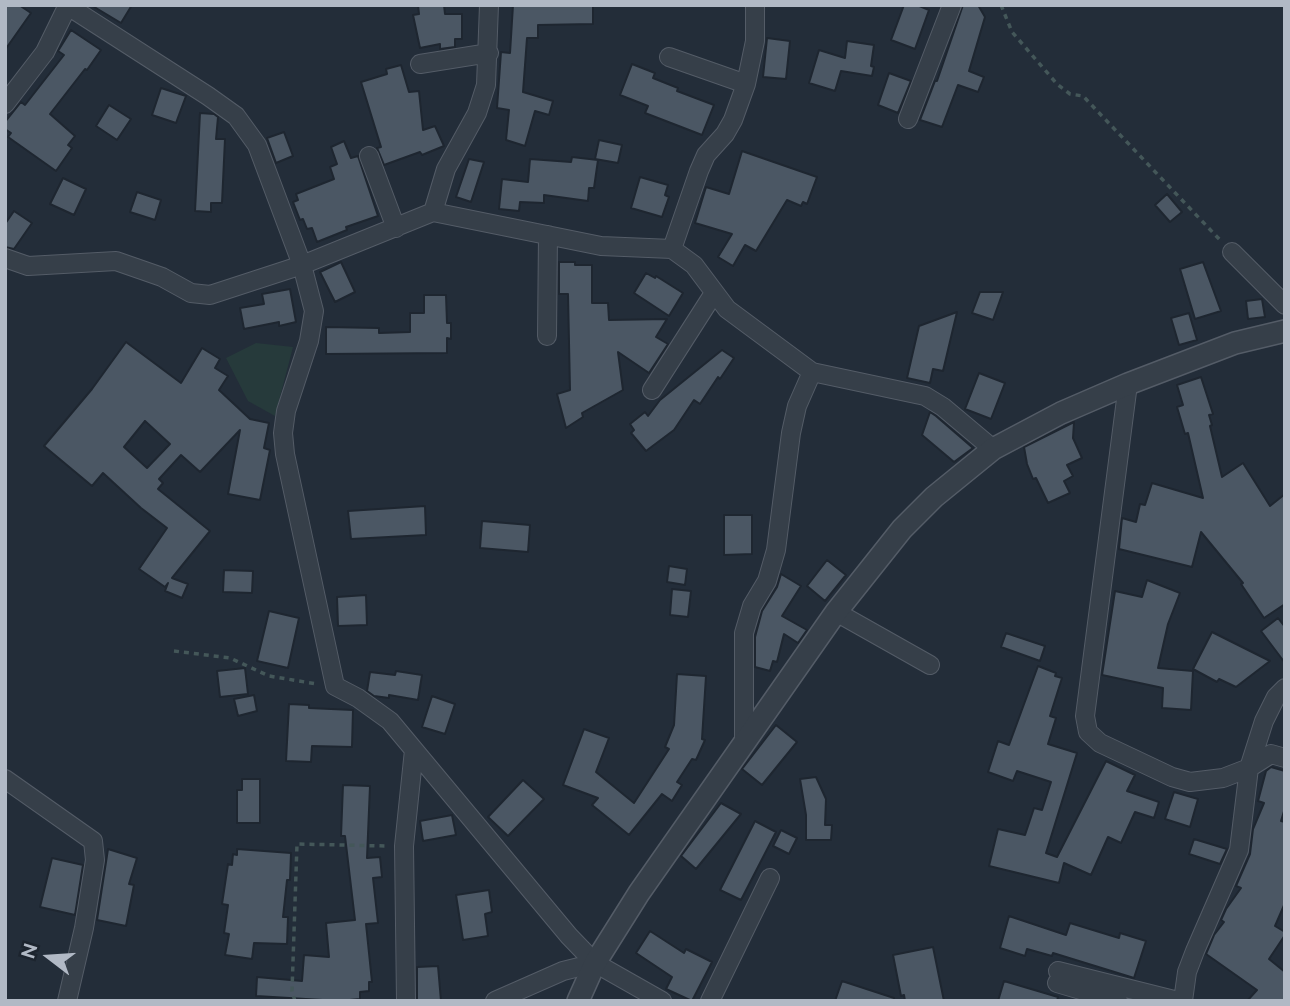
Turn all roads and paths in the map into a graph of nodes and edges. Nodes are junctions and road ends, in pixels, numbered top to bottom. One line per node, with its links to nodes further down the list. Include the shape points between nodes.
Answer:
1 (489, 5): 6 (street)
2 (755, 5): 10 (street, via 755,41)
3 (952, 5): 12 (street)
4 (1001, 5): 18 (path, via 1012,32 1057,84 1083,96)
5 (68, 6): 9 (street, via 46,52); 20 (street, via 236,117 257,145)
6 (489, 53): 8 (street); 14 (street, via 477,113 446,169)
7 (669, 57): 10 (street)
8 (420, 64)
9 (11, 83): 11 (street)
10 (746, 84): 17 (street, via 733,120 706,155)
11 (5, 104)
12 (908, 119)
13 (369, 156): 15 (street)
14 (433, 212): 15 (street); 16 (street)
15 (396, 228): 20 (street)
16 (548, 235): 17 (street, via 618,248); 24 (street)
17 (672, 249): 21 (street, via 694,265)
18 (1232, 252): 22 (street)
19 (5, 258): 20 (street, via 29,266 116,261 162,276 191,293 210,295)
20 (302, 265): 32 (street, via 313,312 283,433)
21 (714, 293): 25 (street, via 744,323); 27 (street)
22 (1285, 305)
23 (1285, 331): 26 (street, via 1235,343)
24 (547, 336)
25 (812, 372): 28 (street, via 925,396); 34 (street, via 791,433 776,550 744,633)
26 (1128, 384): 28 (street); 37 (street, via 1085,716 1088,732 1100,743 1190,782 1223,778)
27 (652, 390)
28 (993, 449): 29 (street, via 902,529)
29 (836, 612): 31 (street); 34 (street)
30 (174, 651): 32 (path, via 230,658 282,680)
31 (930, 665)
32 (334, 686): 35 (street, via 390,722)
33 (1285, 688): 37 (street, via 1264,722)
34 (744, 744): 41 (street, via 639,893)
35 (414, 750): 39 (street); 41 (street)
36 (1285, 758): 37 (street, via 1271,754)
37 (1249, 768): 51 (street, via 1239,850 1195,951)
38 (5, 779): 42 (street, via 93,841 95,859 84,928)
39 (404, 846): 43 (path, via 297,844); 44 (street)
40 (770, 878): 48 (street)
41 (596, 963): 45 (street, via 563,971); 46 (street); 47 (street)
42 (67, 1001)
43 (295, 1001)
44 (406, 1001)
45 (495, 1001)
46 (578, 1001)
47 (662, 1001)
48 (710, 1001)
49 (1118, 1001): 50 (street, via 1058,977)
50 (1178, 1001)
51 (1183, 1001)

